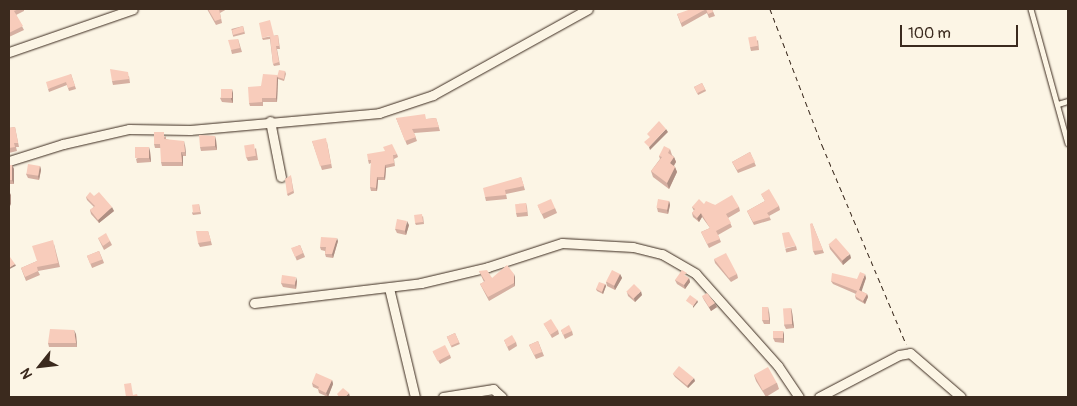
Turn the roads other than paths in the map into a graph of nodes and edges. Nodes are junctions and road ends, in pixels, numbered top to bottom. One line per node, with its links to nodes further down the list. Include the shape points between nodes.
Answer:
1 (133, 9): 4 (street)
2 (588, 9): 7 (street, via 454,84 406,105 379,113)
3 (1031, 9): 6 (lane)
4 (9, 52)
5 (1068, 101): 6 (lane)
6 (1058, 104): 8 (lane)
7 (270, 121): 9 (street, via 190,130 106,132); 10 (street)
8 (1068, 143)
9 (9, 161)
10 (281, 177)
11 (388, 288): 12 (street); 13 (street); 16 (street, via 488,267 562,243 633,247 662,254 696,274 778,366)
12 (254, 303)
13 (415, 397)
14 (443, 397): 15 (street, via 493,388)
15 (502, 397)
16 (799, 397)
17 (819, 397): 18 (street, via 899,355 910,353)
18 (961, 397)

